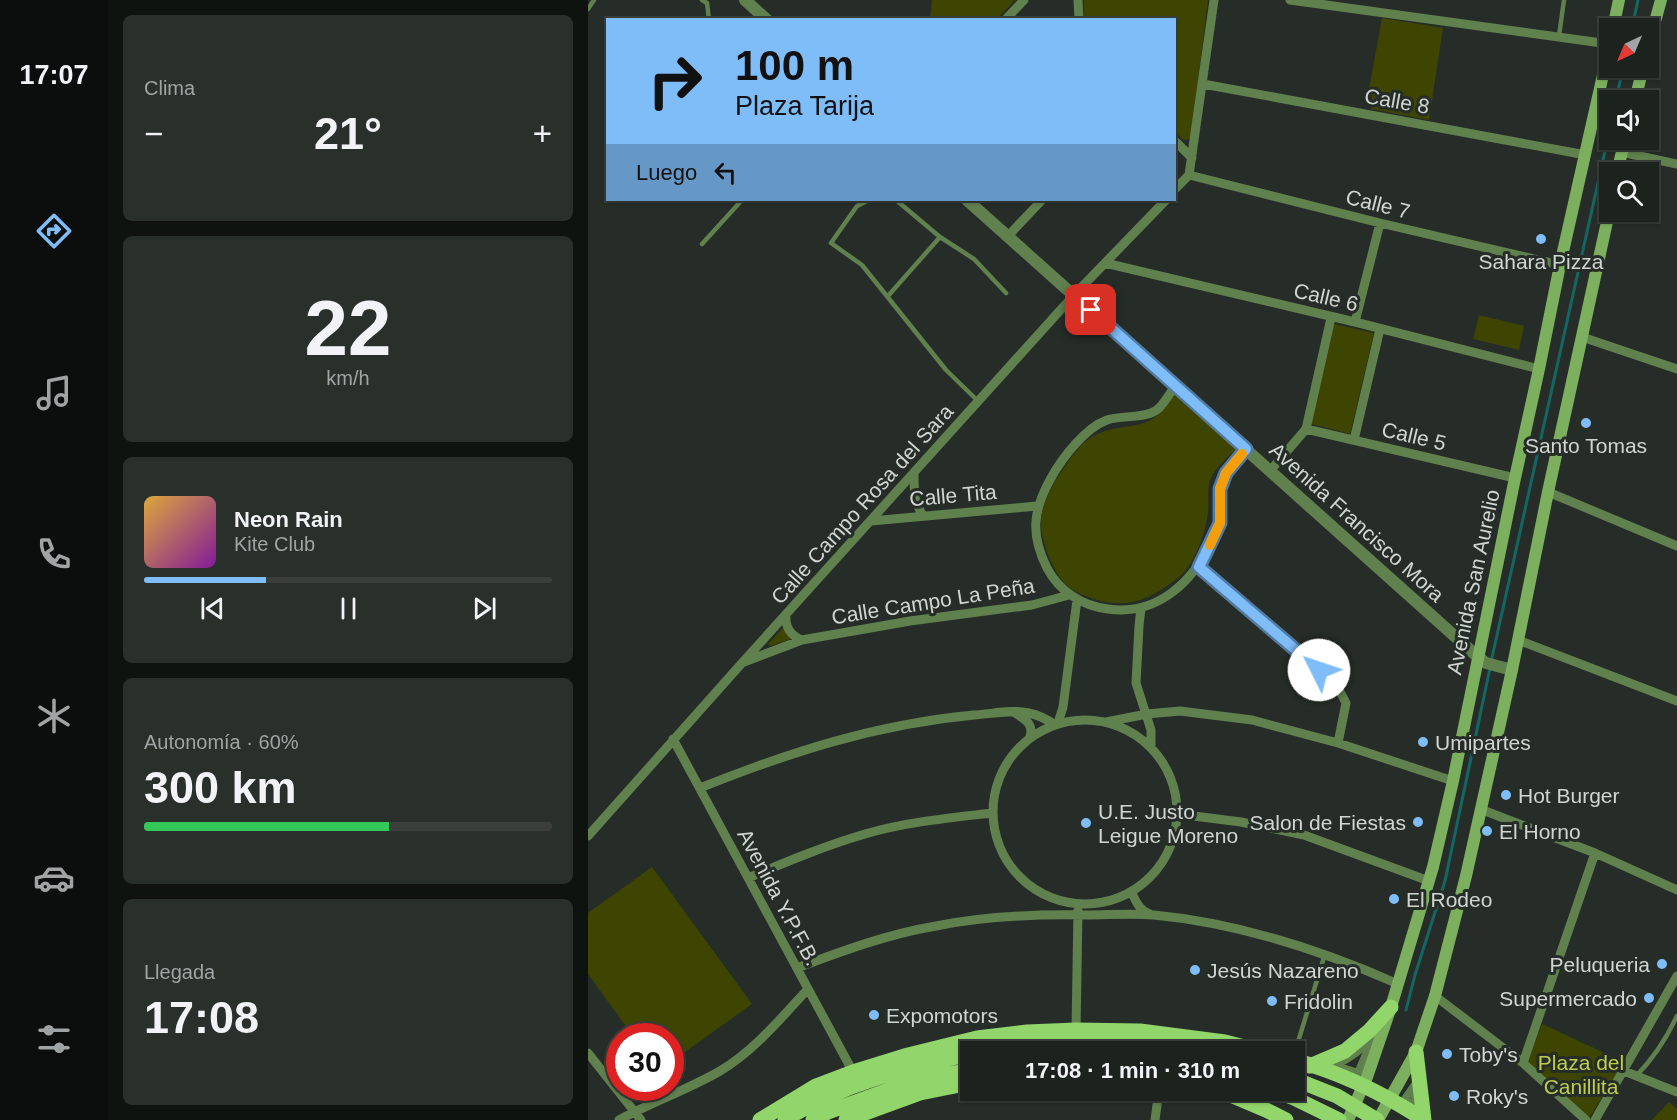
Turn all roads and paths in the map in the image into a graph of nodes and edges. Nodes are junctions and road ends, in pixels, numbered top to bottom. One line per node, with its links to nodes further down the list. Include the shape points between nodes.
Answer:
1 (594, 0): 11 (lane)
2 (702, 0): 12 (lane, via 707,3)
3 (745, 0): 13 (street)
4 (1024, 0): 14 (street)
5 (1078, 0): 15 (street)
6 (1214, 0): 21 (street)
7 (1290, 0): 18 (street)
8 (1564, 0): 18 (lane)
9 (1619, 0): 16 (main road)
10 (1661, 0): 17 (main road)
11 (588, 9)
12 (709, 18)
13 (764, 18)
14 (1007, 18)
15 (1079, 18)
16 (1615, 18)
17 (1656, 18)
18 (1559, 37): 19 (street)
19 (1599, 42)
20 (1603, 78): 24 (main road, Avenida San Aurelio)
21 (1203, 84): 24 (street, Calle 8); 25 (street)
22 (1176, 142): 25 (street)
23 (1621, 152): 26 (main road); 27 (street)
24 (1586, 155): 42 (main road, Avenida San Aurelio)
25 (1192, 158): 28 (street)
26 (1619, 162)
27 (1677, 164)
28 (1189, 175): 29 (street); 37 (street, Calle 7)
29 (1176, 188)
30 (741, 201): 40 (lane)
31 (867, 201): 45 (lane, via 857,206 831,243 862,265)
32 (897, 201): 39 (lane)
33 (968, 201): 38 (street, Avenida Francisco Mora)
34 (1041, 201): 38 (street)
35 (1165, 201): 41 (street, Calle Campo Rosa del Sara)
36 (1607, 222): 49 (main road)
37 (1380, 223): 42 (street, Calle 7); 47 (street)
38 (1008, 236): 44 (street, Avenida Francisco Mora)
39 (940, 237): 43 (lane, via 974,259); 45 (lane)
40 (702, 244)
41 (1105, 262): 44 (street, Calle Campo Rosa del Sara); 46 (street, Calle 6)
42 (1560, 265): 50 (main road, Avenida San Aurelio)
43 (1006, 293)
44 (1074, 295): 52 (street, Avenida Francisco Mora); 53 (street, Calle Campo Rosa del Sara)
45 (888, 296): 53 (lane, via 946,370)
46 (1331, 318): 47 (street, Calle 6); 54 (street)
47 (1355, 322): 48 (street, Calle 6)
48 (1380, 329): 50 (street, Calle 6); 55 (street)
49 (1582, 338): 51 (street); 60 (main road)
50 (1539, 369): 59 (main road, Avenida San Aurelio)
51 (1677, 369)
52 (1175, 386): 56 (street, Avenida Francisco Mora); 61 (street, via 1152,413 1107,420 1081,437 1051,476)
53 (978, 401): 58 (street, Calle Campo Rosa del Sara)
54 (1306, 429): 55 (street, Calle 5); 57 (street)
55 (1354, 440): 59 (street, Calle 5)
56 (1246, 449): 57 (street, Avenida Francisco Mora); 65 (street, via 1226,473 1220,489 1220,523)
57 (1270, 471): 71 (street, Avenida Francisco Mora)
58 (914, 474): 62 (street, via 914,493); 63 (street, Calle Campo Rosa del Sara)
59 (1515, 478): 71 (main road, Avenida San Aurelio)
60 (1548, 492): 64 (street); 70 (main road)
61 (1037, 506): 62 (street, Calle Tita); 66 (street, via 1035,530 1040,554 1051,575)
62 (923, 516): 63 (street, Calle Tita)
63 (871, 521): 68 (street, Calle Campo Rosa del Sara)
64 (1677, 546)
65 (1199, 567): 67 (street, via 1175,591); 81 (street, via 1336,684 1347,703)
66 (1073, 597): 67 (street, via 1096,608); 69 (street, Calle Campo La Peña); 78 (street, via 1063,707)
67 (1141, 608): 76 (street, via 1136,683)
68 (786, 615): 69 (street, via 789,631); 72 (street, Calle Campo Rosa del Sara)
69 (802, 640): 72 (street, Calle Campo La Peña)
70 (1518, 640): 73 (main road); 74 (street)
71 (1482, 660): 73 (street, Avenida Francisco Mora); 83 (main road, Avenida San Aurelio)
72 (742, 663): 80 (street, Calle Campo Rosa del Sara)
73 (1508, 669): 85 (main road)
74 (1677, 701)
75 (1013, 712): 78 (street, via 1028,712); 79 (street, via 1029,722); 84 (street, via 948,717 873,731 820,744)
76 (1147, 714): 77 (street); 81 (street, via 1180,711 1252,720); 82 (street)
77 (1106, 722): 78 (street, via 1082,719); 82 (street, via 1130,731)
78 (1056, 724): 79 (street)
79 (1030, 737): 86 (street, via 1009,758 996,784)
80 (673, 740): 84 (street, Avenida Y.P.F.B.); 88 (street, Calle Campo Rosa del Sara)
81 (1338, 743): 83 (street)
82 (1151, 747): 87 (street, via 1171,778)
83 (1453, 781): 91 (main road, Avenida San Aurelio)
84 (700, 788): 90 (street, Avenida Y.P.F.B.)
85 (1480, 809): 89 (street); 101 (main road)
86 (992, 813): 90 (street, via 928,820 866,834); 94 (street, via 996,840 1008,865 1027,885)
87 (1178, 814): 91 (street, via 1304,836); 93 (street, via 1175,838 1165,859 1151,878)
88 (588, 836)
89 (1594, 853): 92 (street); 111 (street)
90 (748, 878): 97 (street, Avenida Y.P.F.B.)
91 (1429, 881): 99 (main road, Avenida San Aurelio)
92 (1677, 890)
93 (1132, 893): 94 (street); 95 (street, via 1140,907)
94 (1078, 910): 95 (street); 97 (street, via 934,926 864,944); 104 (street)
95 (1153, 915): 96 (street, via 1269,936)
96 (1325, 954): 99 (street); 106 (lane)
97 (797, 968): 100 (street, Avenida Y.P.F.B.)
98 (1677, 976): 114 (street)
99 (1398, 984): 102 (main road, Avenida San Aurelio)
100 (808, 989): 115 (street, Avenida Y.P.F.B.); 127 (street, via 760,1040 722,1070)
101 (1435, 996): 107 (main road); 111 (street)
102 (1391, 1008): 112 (main road, via 1345,1051); 118 (main road, Avenida San Aurelio)
103 (1677, 1016): 117 (lane, via 1657,1053)
104 (1076, 1030): 105 (main road, via 1140,1031); 115 (main road, via 977,1038)
105 (1218, 1041)
106 (1298, 1041)
107 (1416, 1052): 122 (main road); 128 (main road)
108 (588, 1053): 127 (street)
109 (960, 1056): 132 (main road, via 912,1068 822,1099)
110 (1305, 1063): 112 (main road)
111 (1523, 1063): 139 (street)
112 (1312, 1065): 113 (main road); 118 (main road)
113 (1305, 1067)
114 (1624, 1071): 117 (street); 140 (street)
115 (853, 1072): 131 (main road, via 816,1086)
116 (960, 1072): 133 (main road, via 916,1080)
117 (1636, 1076): 121 (street)
118 (1361, 1079): 118 (street, via 1364,1058 1372,1038 1359,1051 1333,1065); 122 (main road); 126 (main road, Avenida San Aurelio)
119 (1305, 1083): 126 (main road)
120 (960, 1085): 134 (main road, via 920,1093)
121 (1677, 1092)
122 (1390, 1098): 128 (main road); 138 (main road)
123 (1158, 1101): 135 (street)
124 (1243, 1101): 129 (main road)
125 (1300, 1101): 136 (main road)
126 (1354, 1105): 137 (main road, Avenida San Aurelio); 138 (main road)
127 (638, 1116): 130 (street)
128 (1422, 1116)
129 (1281, 1118)
130 (619, 1120)
131 (760, 1120)
132 (785, 1120)
133 (813, 1120)
134 (846, 1120)
135 (1155, 1120)
136 (1339, 1120)
137 (1348, 1120)
138 (1377, 1120)
139 (1586, 1120)
140 (1595, 1120)

